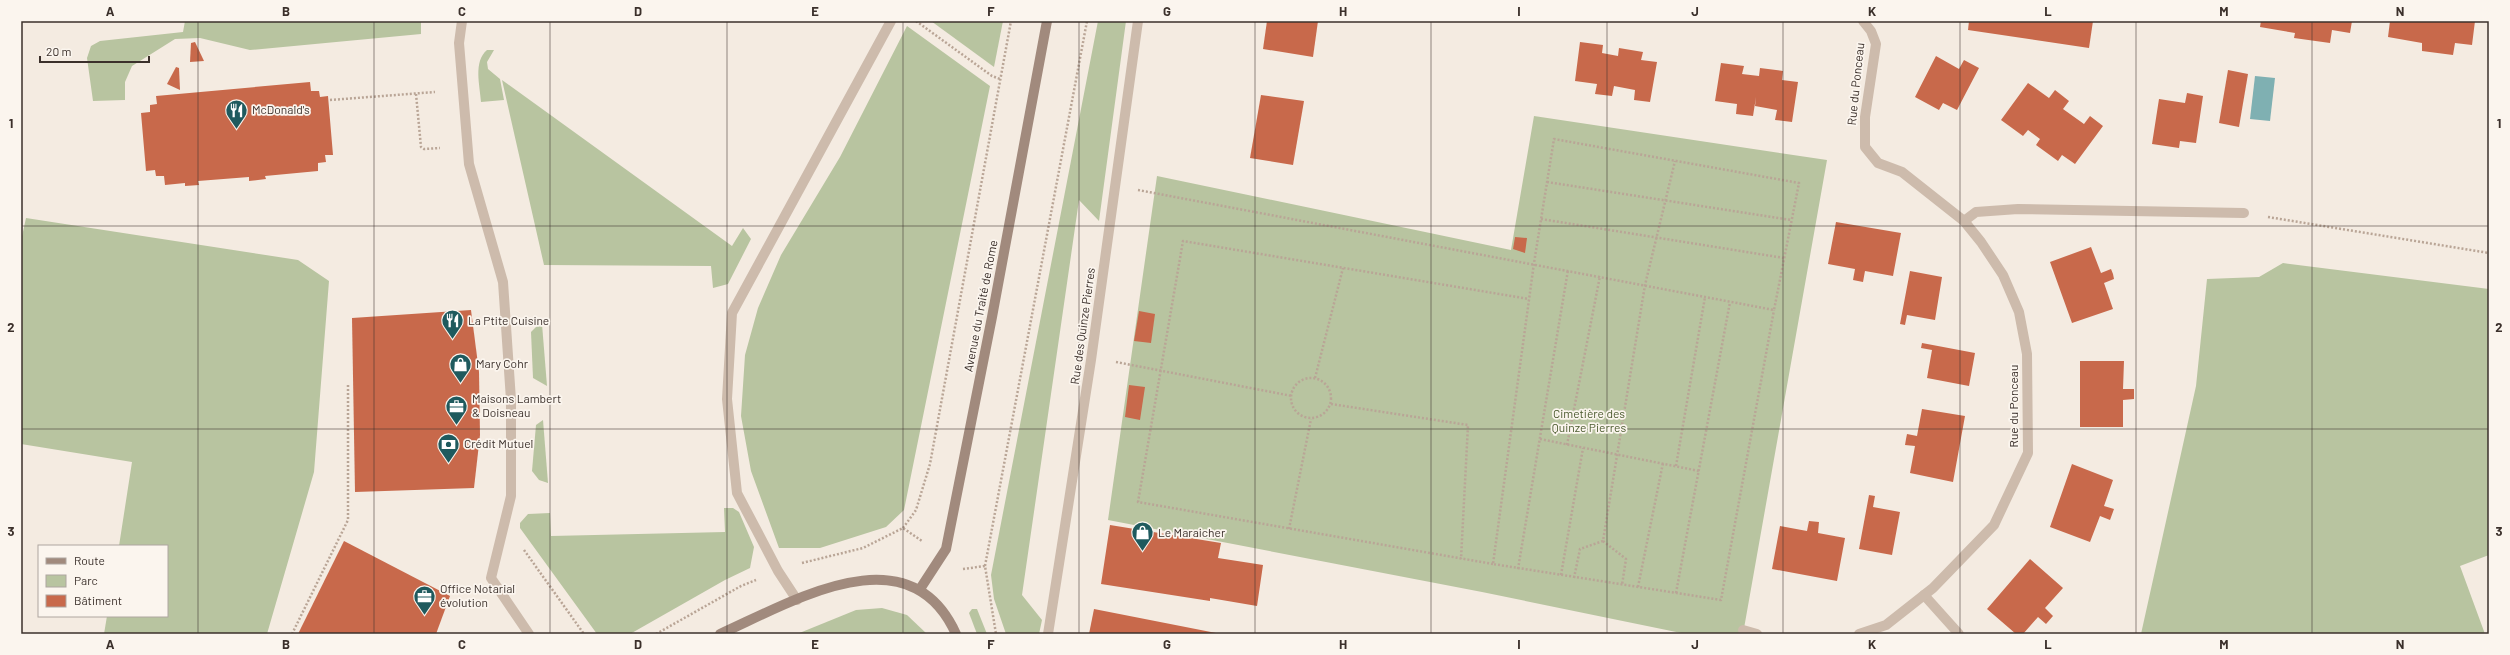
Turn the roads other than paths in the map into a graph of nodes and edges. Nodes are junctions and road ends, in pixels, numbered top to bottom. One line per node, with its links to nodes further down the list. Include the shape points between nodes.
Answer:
1 (462, 21): 13 (street, via 459,44 468,164 503,282 511,400 511,496 491,578)
2 (891, 21): 10 (street, via 732,313 727,399 737,493 778,571)
3 (1047, 21): 8 (main road, Avenue du Traité de Rome, via 994,309 946,549)
4 (1138, 21): 16 (street, Rue des Quinze Pierres, via 1091,360)
5 (1863, 21): 7 (street, Rue du Ponceau, via 1876,44 1865,117 1865,147 1878,162 1902,172)
6 (2244, 213): 7 (street, via 2018,210 1976,212)
7 (1964, 221): 9 (street, Rue du Ponceau, via 2003,275 2019,312 2027,354 2028,453 1994,525)
8 (920, 589): 10 (main road, via 901,582 877,579 844,582); 15 (main road, via 934,602)
9 (1924, 595): 11 (street, Rue du Ponceau); 19 (street)
10 (797, 600): 14 (main road)
11 (1886, 629): 18 (street, Rue du Ponceau)
12 (1743, 630): 17 (street)
13 (529, 634)
14 (720, 634)
15 (956, 634)
16 (1048, 634)
17 (1757, 634)
18 (1859, 634)
19 (1959, 634)

